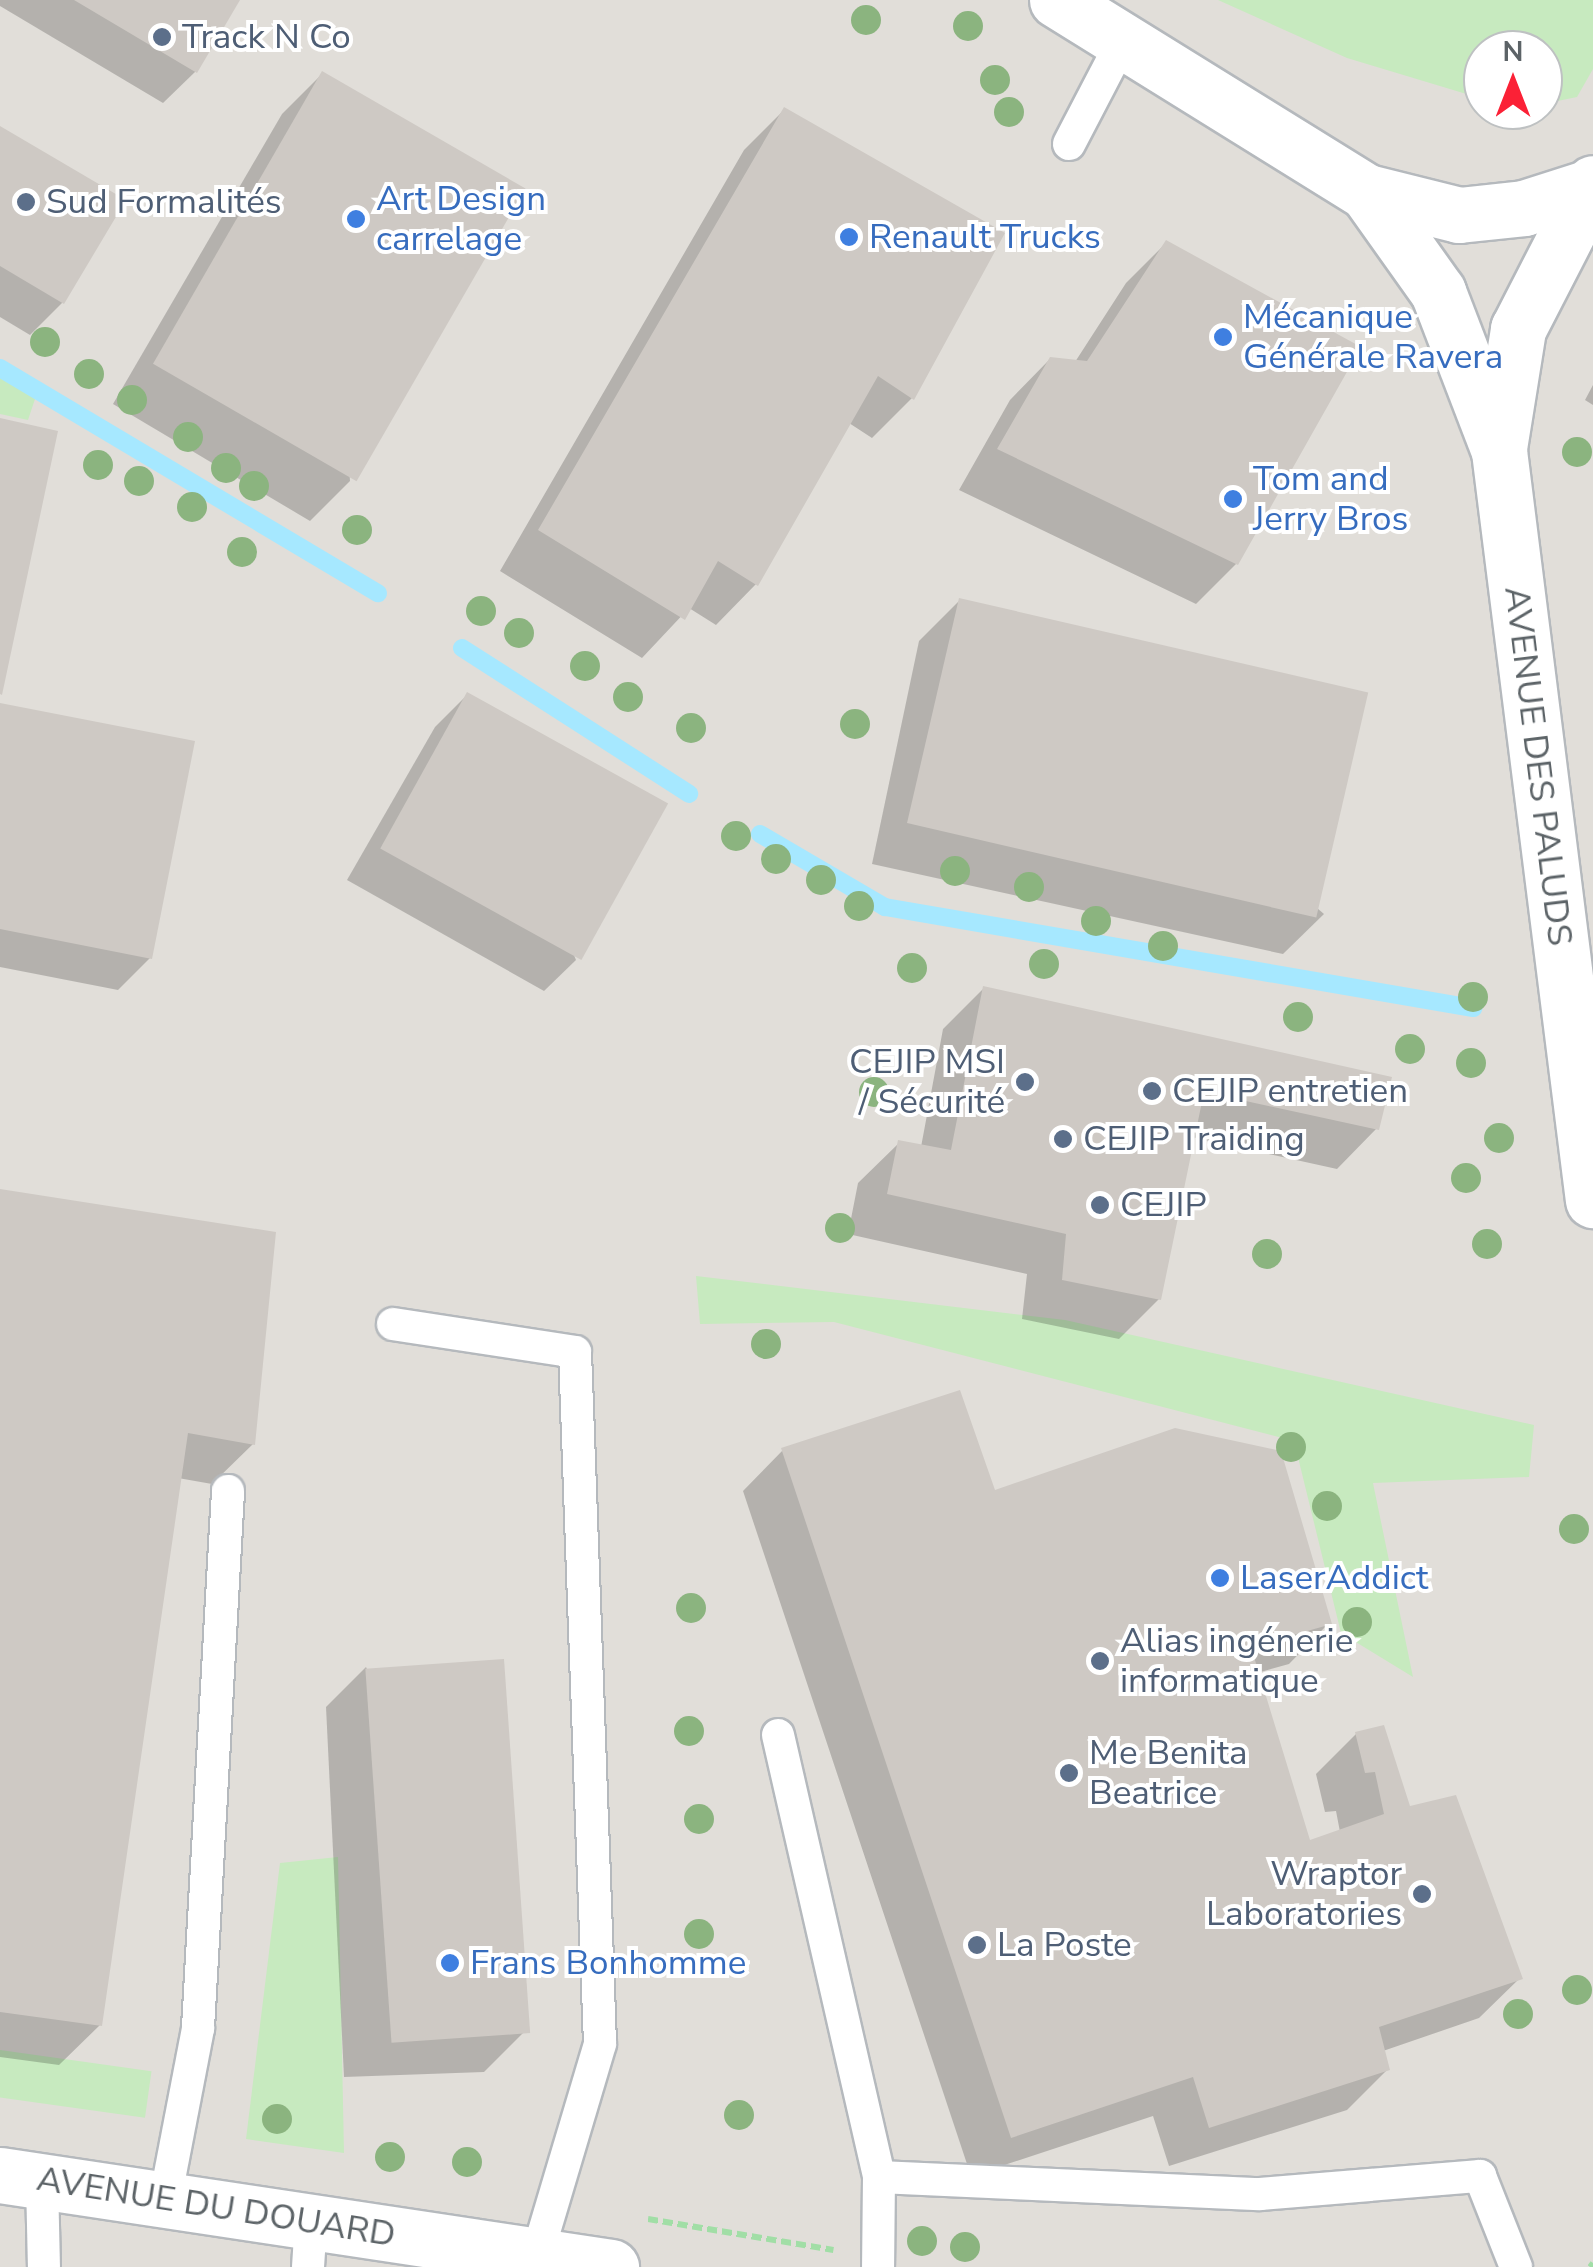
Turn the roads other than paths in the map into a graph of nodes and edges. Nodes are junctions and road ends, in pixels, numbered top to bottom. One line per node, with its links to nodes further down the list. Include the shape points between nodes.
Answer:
1 (1056, 0): 2 (street, AVENUE DES PALUDS)
2 (1122, 42): 3 (lane); 5 (street, AVENUE DES PALUDS)
3 (1069, 144)
4 (1592, 185): 5 (street, AVENUE DES PALUDS, via 1524,208 1459,215); 6 (street, AVENUE DES PALUDS, via 1518,329)
5 (1367, 192): 6 (street, AVENUE DES PALUDS, via 1438,292)
6 (1498, 451): 7 (street, AVENUE DES PALUDS)
7 (1577, 953): 8 (street, AVENUE DES PALUDS)
8 (1593, 1200)
9 (393, 1324): 16 (lane, via 575,1352 600,2044)
10 (228, 1492): 14 (lane, via 198,2028)
11 (778, 1735): 12 (lane)
12 (879, 2177): 19 (lane); 20 (lane, via 1260,2194 1480,2176)
13 (21, 2178): 14 (street, AVENUE DU DOUARD); 17 (lane)
14 (165, 2200): 15 (street, AVENUE DU DOUARD)
15 (310, 2244): 16 (street, AVENUE DU DOUARD)
16 (538, 2256): 18 (street, AVENUE DU DOUARD)
17 (44, 2267)
18 (610, 2267)
19 (878, 2267)
20 (1516, 2267)

